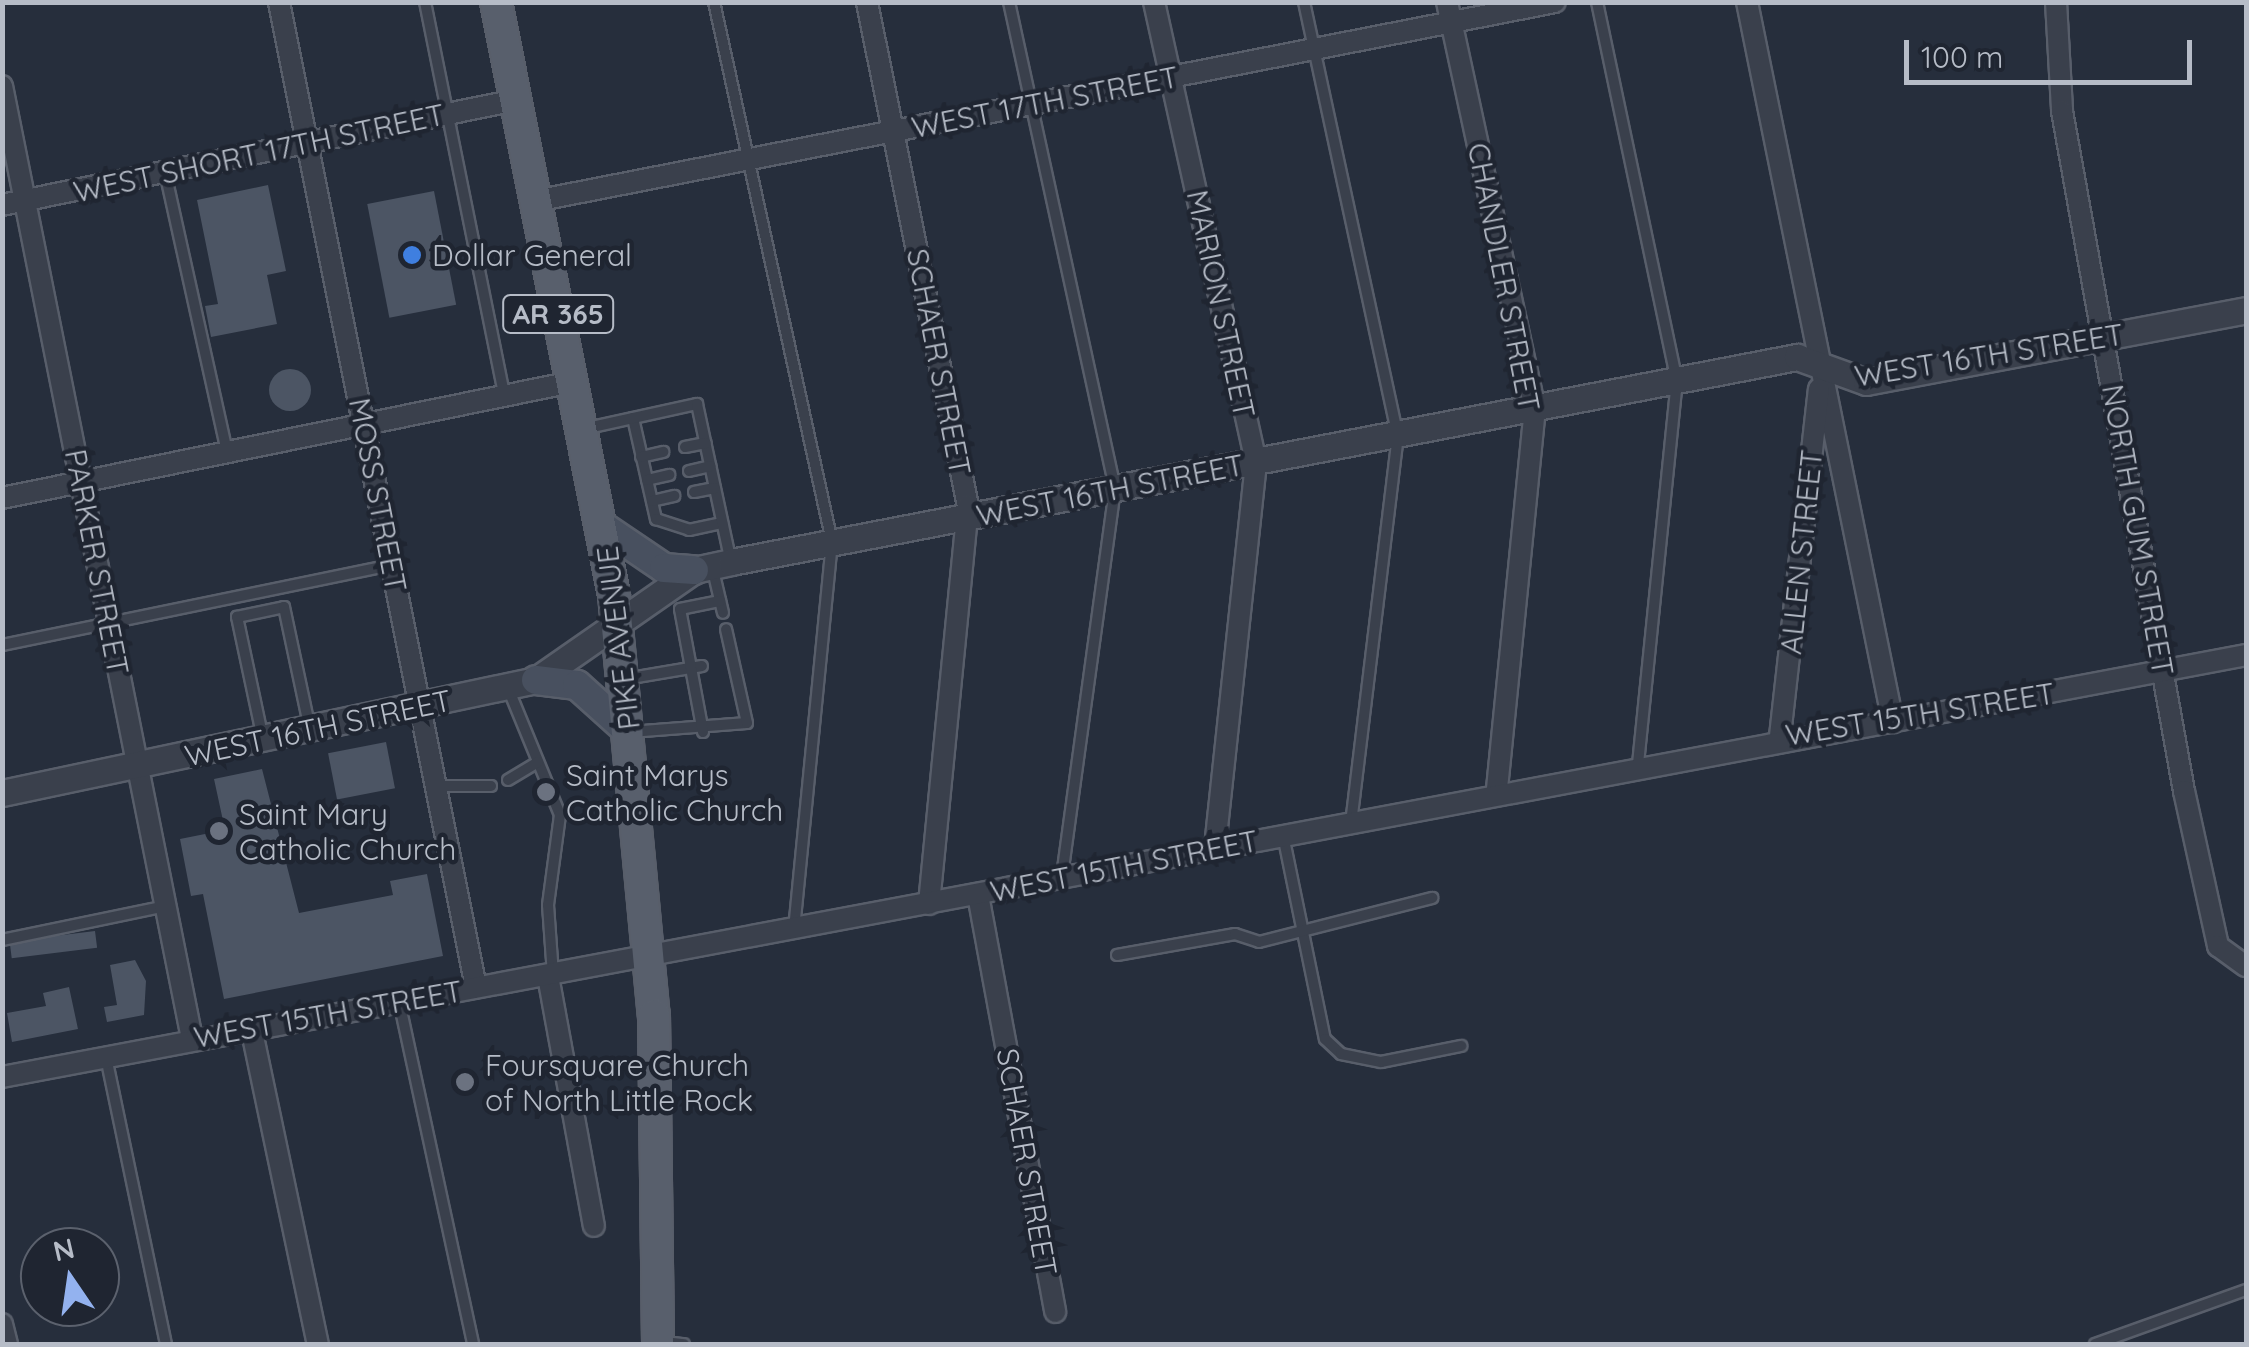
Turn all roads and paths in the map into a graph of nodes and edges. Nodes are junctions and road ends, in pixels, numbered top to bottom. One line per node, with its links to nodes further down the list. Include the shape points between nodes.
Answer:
1 (279, 2): 21 (street, MOSS STREET)
2 (425, 2): 19 (lane)
3 (496, 2): 17 (main road, PIKE AVENUE / AR 365)
4 (714, 2): 22 (lane)
5 (867, 2): 20 (street, SCHAER STREET)
6 (1009, 2): 18 (lane)
7 (1154, 2): 15 (street, MARION STREET)
8 (1304, 2): 14 (lane)
9 (1555, 2): 13 (street, WEST 17TH STREET)
10 (1597, 2): 30 (lane)
11 (1748, 2): 29 (street, ALLEN STREET)
12 (2056, 2): 28 (street, NORTH GUM STREET, via 2062,110)
13 (1449, 12): 14 (street, WEST 17TH STREET); 33 (street, CHANDLER STREET)
14 (1314, 50): 15 (street, WEST 17TH STREET); 37 (lane)
15 (1171, 77): 18 (street, WEST 17TH STREET); 43 (street, MARION STREET)
16 (2, 86): 24 (street, PARKER STREET)
17 (516, 100): 19 (street, WEST SHORT 17TH STREET); 25 (main road, PIKE AVENUE / AR 365)
18 (1032, 104): 20 (street, WEST 17TH STREET); 50 (lane)
19 (448, 114): 21 (street, WEST SHORT 17TH STREET); 32 (lane)
20 (894, 131): 22 (street, WEST 17TH STREET); 55 (street, SCHAER STREET)
21 (307, 143): 23 (street, WEST SHORT 17TH STREET); 35 (street, MOSS STREET)
22 (748, 160): 25 (street, WEST 17TH STREET); 58 (lane)
23 (165, 172): 24 (street, WEST SHORT 17TH STREET); 40 (lane)
24 (25, 200): 26 (street, WEST SHORT 17TH STREET); 48 (street, PARKER STREET)
25 (535, 201): 31 (main road, PIKE AVENUE / AR 365)
26 (2, 205)
27 (2246, 310): 28 (street, WEST 16TH STREET)
28 (2103, 337): 29 (street, WEST 16TH STREET, via 1866,382); 69 (street, NORTH GUM STREET)
29 (1822, 367): 30 (street, WEST 16TH STREET, via 1797,357); 76 (street, ALLEN STREET); 80 (street, ALLEN STREET)
30 (1677, 380): 33 (street, WEST 16TH STREET); 83 (lane)
31 (572, 382): 32 (street); 36 (main road, PIKE AVENUE / AR 365)
32 (504, 396): 35 (street)
33 (1535, 408): 37 (street, WEST 16TH STREET); 88 (street, CHANDLER STREET)
34 (633, 418): 36 (lane); 38 (lane, via 697,404); 42 (lane)
35 (364, 424): 40 (street); 59 (street, MOSS STREET)
36 (582, 429): 57 (main road, PIKE AVENUE / AR 365)
37 (1398, 435): 43 (street, WEST 16TH STREET); 90 (lane)
38 (706, 443): 39 (lane); 44 (lane)
39 (685, 447)
40 (227, 452): 48 (street)
41 (662, 452): 42 (lane)
42 (641, 456): 47 (lane)
43 (1256, 463): 50 (street, WEST 16TH STREET); 92 (street, MARION STREET)
44 (710, 466): 45 (lane); 49 (lane)
45 (689, 471)
46 (670, 475): 47 (lane)
47 (647, 480): 54 (lane)
48 (82, 482): 53 (street); 61 (street, PARKER STREET)
49 (715, 488): 51 (lane); 56 (lane)
50 (1115, 489): 55 (street, WEST 16TH STREET); 93 (lane)
51 (694, 492)
52 (674, 496): 54 (lane)
53 (2, 498)
54 (652, 501): 56 (lane, via 656,519 688,530)
55 (967, 516): 58 (street, WEST 16TH STREET); 96 (street, SCHAER STREET)
56 (722, 523): 60 (lane)
57 (605, 528): 60 (main road, via 664,568); 62 (main road, PIKE AVENUE / AR 365)
58 (832, 542): 60 (street, WEST 16TH STREET); 98 (lane)
59 (392, 565): 61 (lane); 75 (street, MOSS STREET)
60 (712, 566): 62 (street, WEST 16TH STREET); 68 (lane, via 721,607 680,609)
61 (110, 623): 64 (lane); 84 (street, PARKER STREET)
62 (617, 625): 70 (main road, PIKE AVENUE / AR 365); 71 (street, WEST 16TH STREET)
63 (715, 639): 66 (lane, via 727,633)
64 (2, 645)
65 (2246, 656): 69 (street, WEST 15TH STREET)
66 (734, 661): 67 (lane); 72 (lane)
67 (720, 663)
68 (697, 667): 70 (lane); 79 (lane)
69 (2163, 671): 76 (street, WEST 15TH STREET); 103 (street, NORTH GUM STREET, via 2218,946)
70 (624, 679): 78 (main road, PIKE AVENUE / AR 365)
71 (536, 680): 73 (street, WEST 16TH STREET); 78 (main road, via 578,686)
72 (740, 687): 74 (lane); 79 (lane, via 748,723)
73 (508, 688): 75 (street, WEST 16TH STREET); 82 (lane)
74 (726, 689)
75 (420, 708): 77 (street, WEST 16TH STREET); 86 (street, MOSS STREET)
76 (1893, 722): 80 (street, WEST 15TH STREET)
77 (310, 730): 81 (street, WEST 16TH STREET); 81 (lane, via 284,607 237,617)
78 (630, 732): 79 (lane); 102 (main road, PIKE AVENUE / AR 365)
79 (704, 732)
80 (1780, 736): 83 (street, WEST 15TH STREET)
81 (263, 740): 84 (street, WEST 16TH STREET)
82 (538, 762): 85 (lane); 104 (lane, via 560,815 548,905)
83 (1638, 764): 88 (street, WEST 15TH STREET)
84 (138, 766): 89 (street, WEST 16TH STREET); 97 (street, PARKER STREET)
85 (508, 780)
86 (436, 786): 87 (lane); 105 (street, MOSS STREET)
87 (492, 786)
88 (1497, 792): 90 (street, WEST 15TH STREET)
89 (2, 793)
90 (1351, 821): 91 (street, WEST 15TH STREET)
91 (1282, 834): 92 (street, WEST 15TH STREET); 99 (lane)
92 (1215, 848): 93 (street, WEST 15TH STREET)
93 (1062, 878): 94 (street, WEST 15TH STREET)
94 (978, 894): 96 (street, WEST 15TH STREET); 114 (street, SCHAER STREET)
95 (1432, 898): 99 (lane, via 1331,918)
96 (929, 904): 98 (street, WEST 15TH STREET)
97 (166, 906): 100 (lane); 108 (street, PARKER STREET)
98 (794, 931): 102 (street, WEST 15TH STREET)
99 (1303, 934): 101 (lane, via 1260,942 1235,934); 109 (lane, via 1325,1040 1341,1054 1381,1062)
100 (2, 940)
101 (1117, 955)
102 (650, 959): 104 (street, WEST 15TH STREET); 120 (main road, PIKE AVENUE / AR 365)
103 (2246, 966)
104 (550, 976): 105 (street, WEST 15TH STREET); 112 (street)
105 (476, 986): 106 (street, WEST 15TH STREET)
106 (399, 1000): 107 (street, WEST 15TH STREET); 119 (lane)
107 (251, 1027): 108 (street, WEST 15TH STREET); 118 (street)
108 (192, 1039): 110 (street, WEST 15TH STREET)
109 (1461, 1046)
110 (106, 1056): 111 (street, WEST 15TH STREET); 117 (lane)
111 (2, 1078)
112 (594, 1226)
113 (2246, 1290): 121 (lane)
114 (1055, 1312)
115 (2, 1324): 116 (street)
116 (7, 1344)
117 (166, 1344)
118 (318, 1344)
119 (473, 1344)
120 (666, 1344)
121 (2094, 1344)

